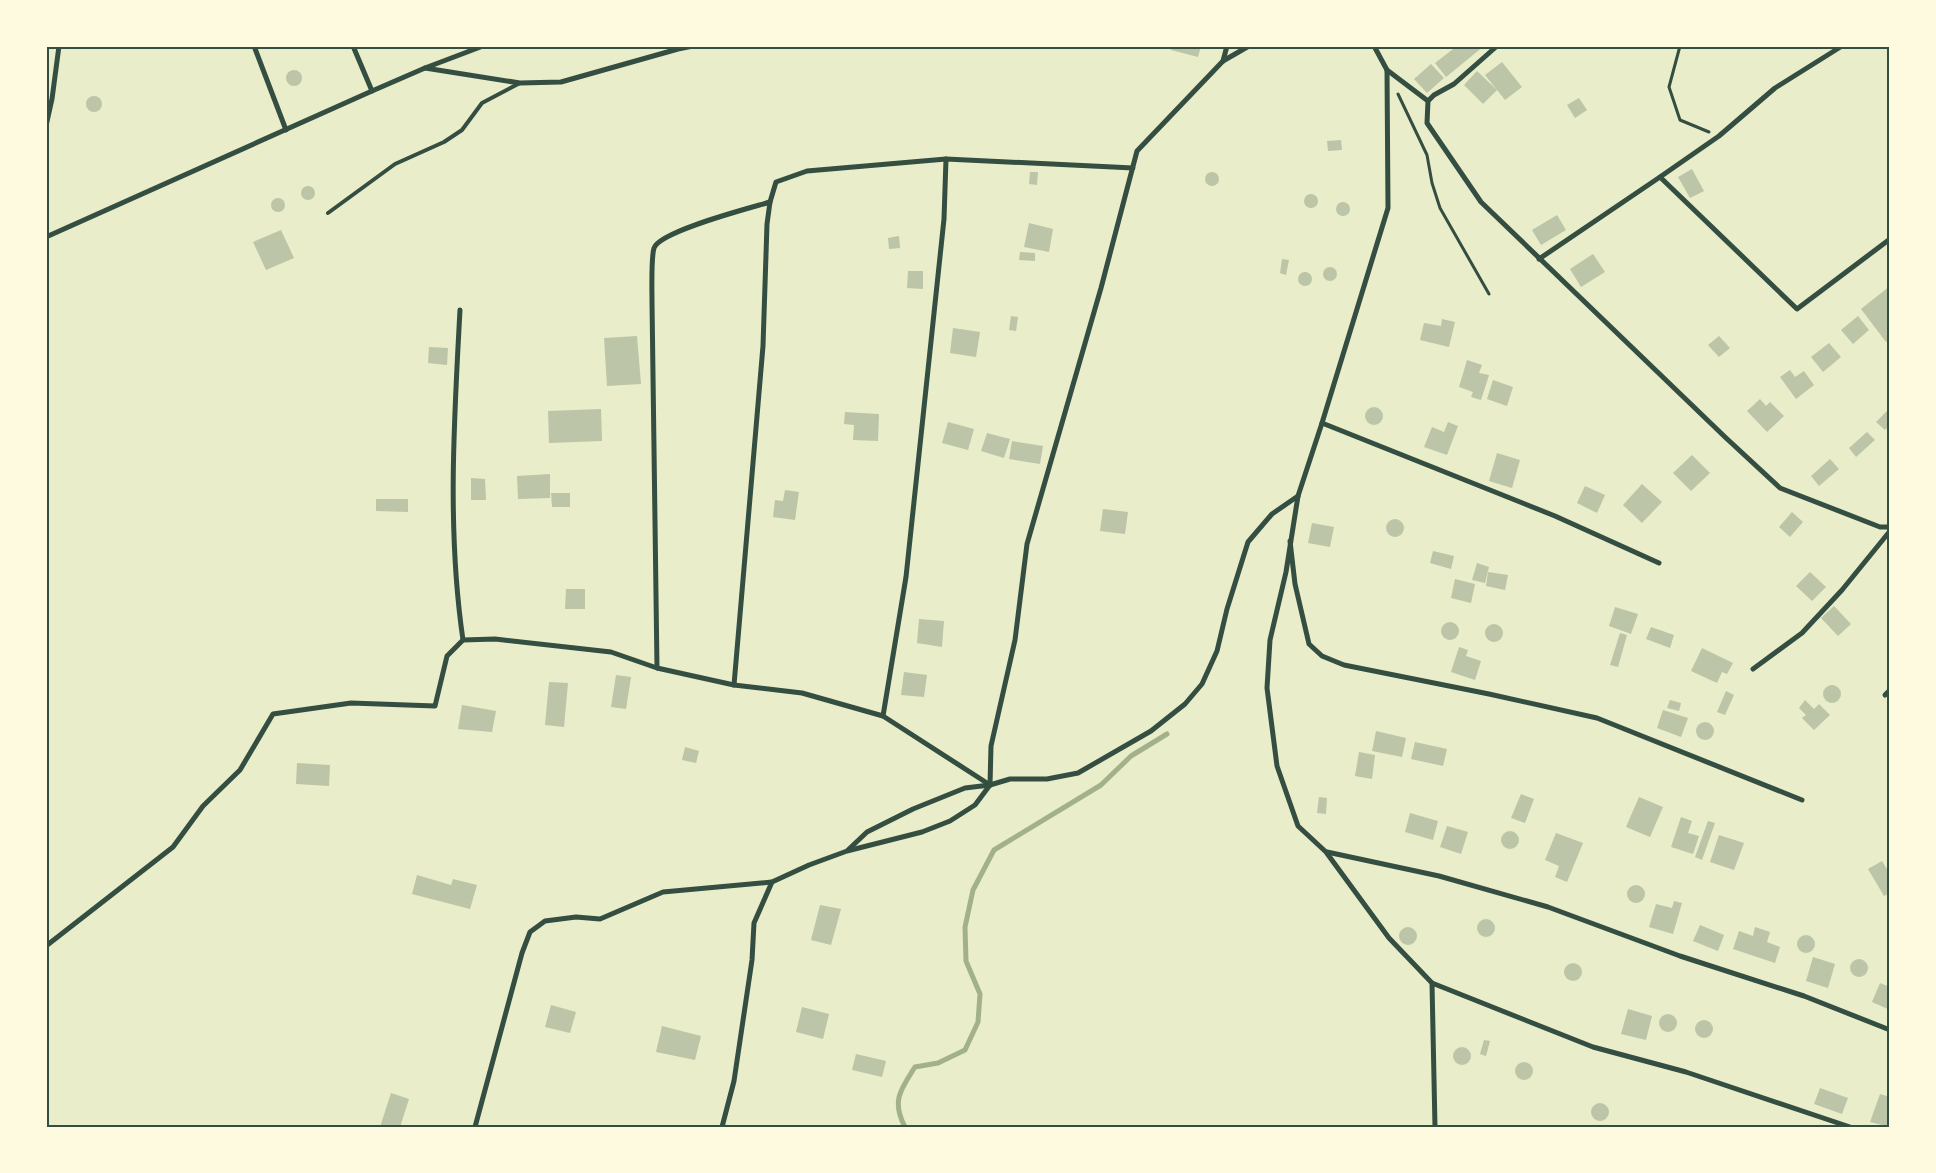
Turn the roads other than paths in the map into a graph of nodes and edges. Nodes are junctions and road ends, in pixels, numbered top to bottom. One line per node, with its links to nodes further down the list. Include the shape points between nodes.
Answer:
1 (59, 46): 16 (street)
2 (254, 46): 20 (street)
3 (354, 46): 15 (street)
4 (484, 46): 12 (street)
5 (693, 46): 14 (street, via 561,82)
6 (1227, 46): 11 (street)
7 (1249, 46): 11 (street)
8 (1374, 46): 13 (street)
9 (1497, 46): 17 (street, via 1454,84)
10 (1842, 46): 23 (street, via 1776,88 1719,136)
11 (1223, 61): 22 (street, via 1137,152)
12 (424, 68): 14 (street); 15 (street)
13 (1387, 70): 17 (street); 30 (street, via 1388,208)
14 (520, 83): 25 (lane, via 482,103 462,130 444,142 395,164)
15 (372, 91): 20 (street)
16 (52, 100): 18 (street); 19 (street)
17 (1428, 101): 28 (street, via 1427,123 1481,202)
18 (46, 104)
19 (46, 126)
20 (286, 130): 26 (street)
21 (946, 159): 22 (street); 24 (street, via 806,171 776,182); 39 (street, via 944,219 906,577)
22 (1133, 168): 40 (street, via 1027,544 1015,640 991,746)
23 (1660, 177): 27 (street, via 1797,309); 28 (street)
24 (770, 202): 36 (street, via 668,235 654,248); 38 (street, via 763,346)
25 (328, 213)
26 (46, 237)
27 (1890, 239)
28 (1539, 259): 32 (street, via 1780,488)
29 (460, 310): 35 (street, via 453,516 457,599)
30 (1322, 423): 31 (street); 34 (street, via 1555,516)
31 (1298, 496): 33 (street); 40 (street, via 1272,514 1248,542 1217,651 1202,684 1184,704 1151,731 1078,773 1047,779 1010,779)
32 (1890, 529): 37 (street, via 1842,590 1802,632)
33 (1290, 541): 41 (street, via 1301,616 1310,644 1322,656 1344,665 1597,718); 43 (street, via 1270,640 1267,688 1277,766 1298,826)
34 (1659, 563)
35 (463, 640): 36 (street, via 494,639 611,652); 45 (street, via 447,656 435,706 350,703 273,714 240,770 203,806 173,846)
36 (657, 668): 38 (street)
37 (1753, 669)
38 (734, 685): 39 (street, via 802,693)
39 (883, 716): 40 (street)
40 (990, 785): 42 (street, via 965,788 913,809 867,832); 42 (street, via 975,806 950,820 922,832)
41 (1802, 800)
42 (847, 851): 44 (street)
43 (1326, 852): 46 (street, via 1389,938); 47 (street, via 1439,876 1548,907 1680,956 1804,996)
44 (772, 882): 48 (street, via 663,892 600,919 545,921 530,932); 49 (street, via 754,924 752,960 734,1081)
45 (46, 946)
46 (1432, 983): 50 (street); 51 (street, via 1593,1047 1686,1072)
47 (1890, 1030)
48 (475, 1127)
49 (722, 1127)
50 (1436, 1127)
51 (1850, 1127)

